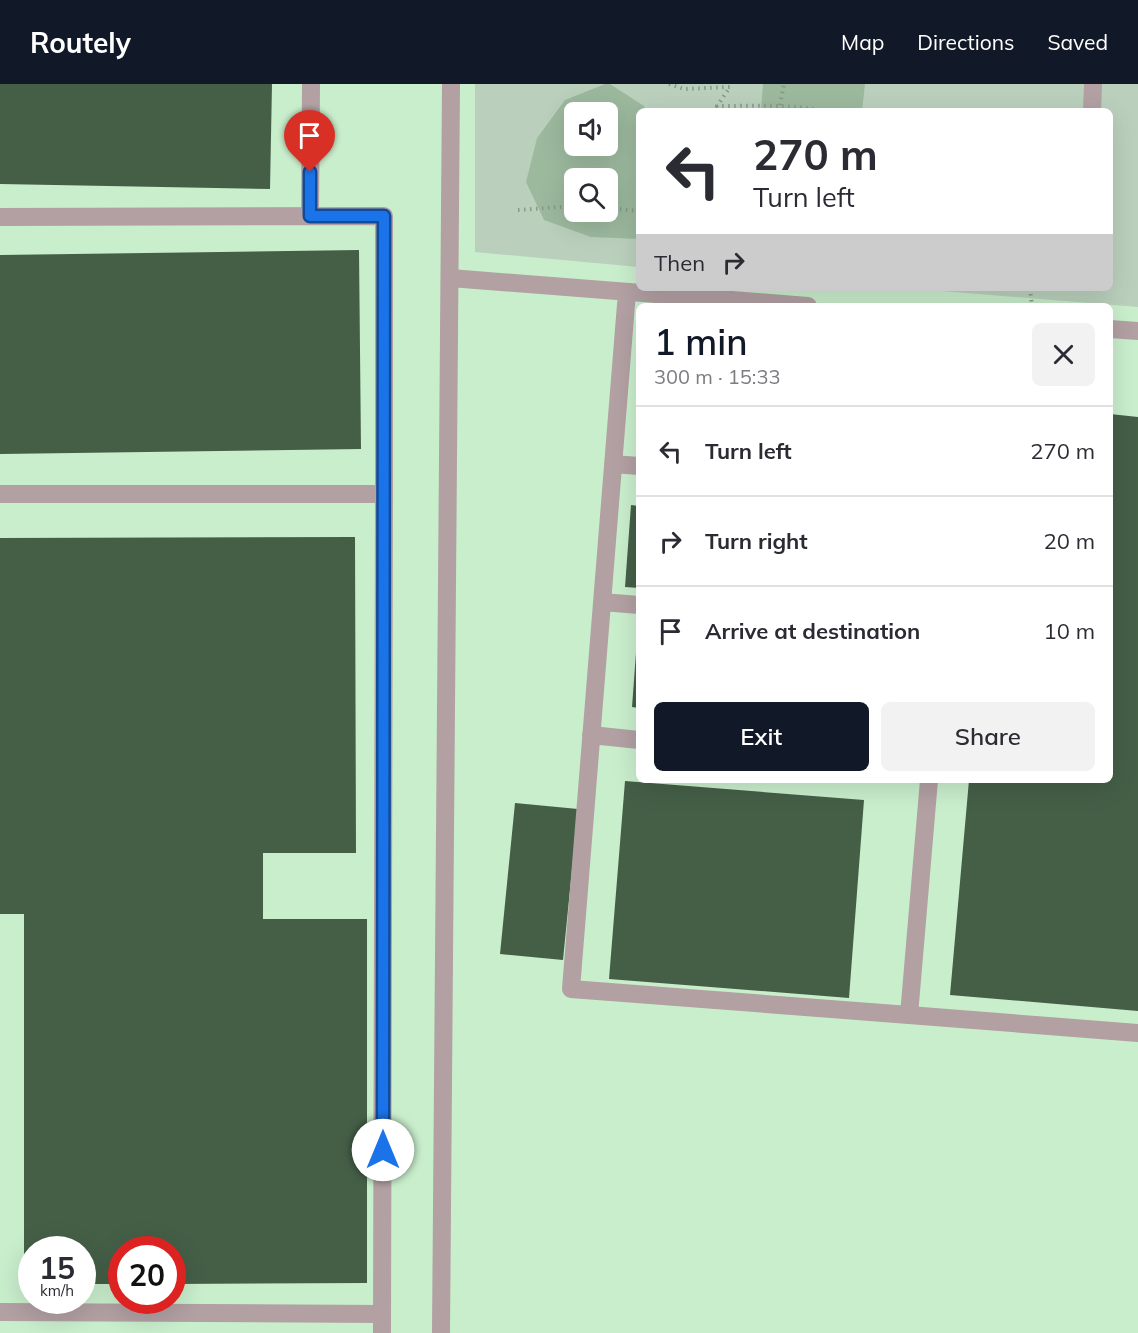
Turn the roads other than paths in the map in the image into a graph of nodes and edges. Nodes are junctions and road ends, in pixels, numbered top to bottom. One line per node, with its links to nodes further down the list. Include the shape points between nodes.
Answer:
1 (311, 84): 5 (street)
2 (451, 84): 7 (street)
3 (1093, 84): 4 (street)
4 (1092, 108)
5 (310, 216): 6 (street); 15 (street, via 384,216)
6 (0, 217)
7 (450, 278): 8 (street); 26 (street)
8 (627, 292): 9 (street); 12 (street)
9 (769, 303)
10 (1113, 329): 11 (street)
11 (1138, 332)
12 (613, 465): 13 (street); 16 (street)
13 (636, 466)
14 (0, 494): 15 (street)
15 (384, 494): 24 (street)
16 (602, 602): 17 (street); 18 (street)
17 (636, 605)
18 (591, 735): 19 (street); 21 (street, via 571,988)
19 (636, 740)
20 (929, 783): 21 (street)
21 (909, 1015): 22 (street)
22 (1138, 1034)
23 (0, 1312): 24 (street)
24 (382, 1314): 25 (street)
25 (382, 1333)
26 (441, 1333)

